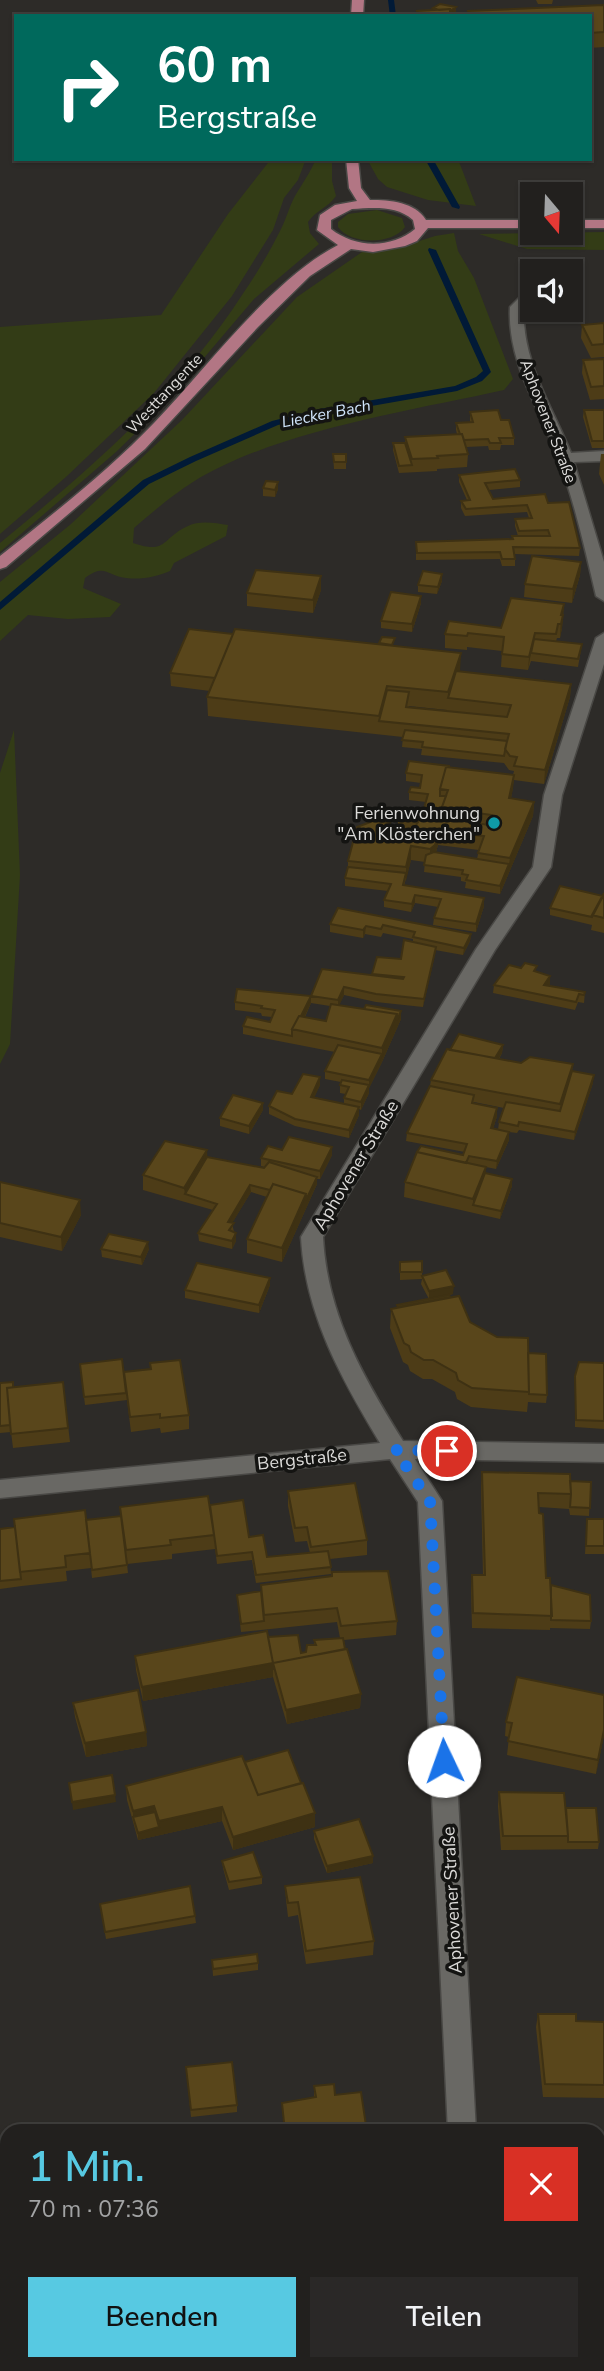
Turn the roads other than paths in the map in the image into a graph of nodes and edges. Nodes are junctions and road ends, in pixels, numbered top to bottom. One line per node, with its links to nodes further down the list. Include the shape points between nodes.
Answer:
1 (352, 161): 2 (main road, via 355,188)
2 (366, 204): 3 (main road, via 397,206); 7 (main road, via 340,208 324,218 322,224 329,236)
3 (423, 224): 4 (main road); 7 (main road, via 416,236 394,245)
4 (520, 224)
5 (583, 224): 6 (main road)
6 (604, 224)
7 (350, 244): 11 (main road, Westtangente, via 324,256 305,272 158,428)
8 (520, 304): 10 (street, Aphovener Straße, via 514,321 530,377)
9 (604, 456): 10 (street)
10 (565, 458): 12 (street, Aphovener Straße)
11 (0, 564)
12 (604, 596)
13 (602, 650): 14 (street, Aphovener Straße, via 553,795 542,867 486,949 312,1237 317,1283 349,1370)
14 (395, 1450): 15 (street, Bergstraße); 16 (street, Bergstraße); 17 (street, Aphovener Straße, via 430,1501)
15 (604, 1453)
16 (0, 1489)
17 (462, 2124)

